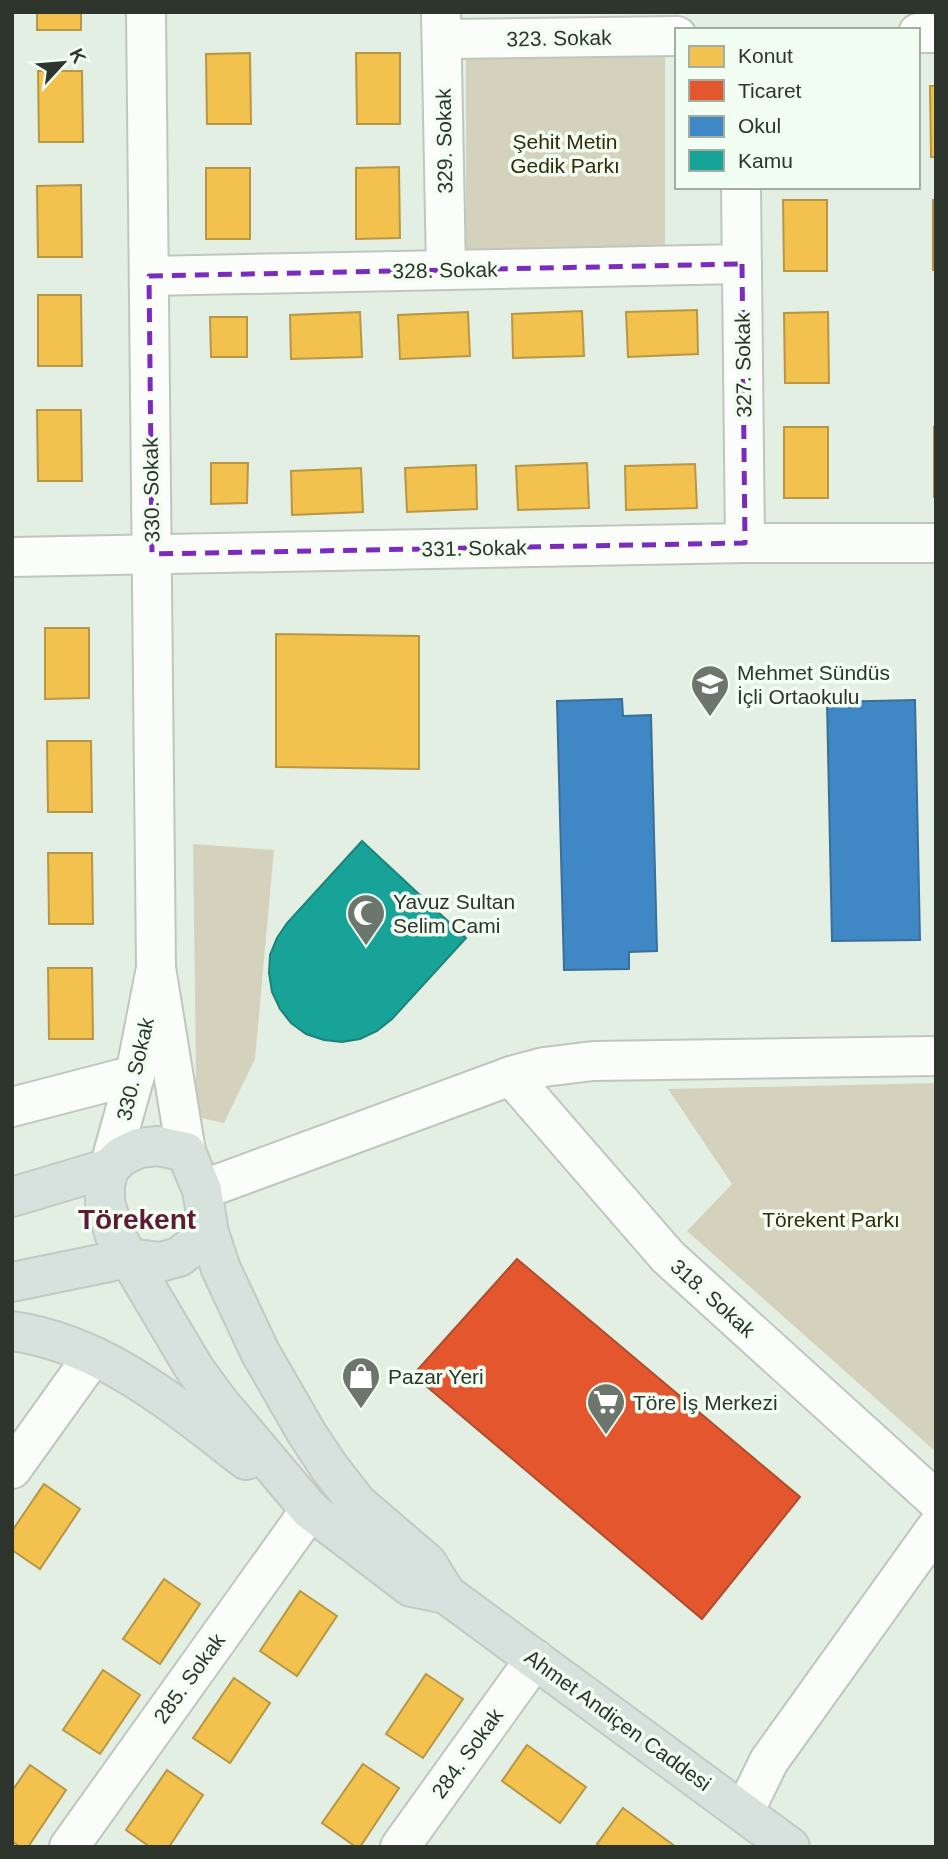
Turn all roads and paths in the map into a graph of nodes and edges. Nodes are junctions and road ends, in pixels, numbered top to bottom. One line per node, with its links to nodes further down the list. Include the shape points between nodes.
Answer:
1 (146, 12): 7 (street, 330. Sokak)
2 (442, 26): 3 (street, 323. Sokak); 6 (street, 329. Sokak)
3 (675, 36)
4 (741, 189): 5 (street, 327. Sokak)
5 (742, 264): 6 (street, 328. Sokak); 9 (street, 327. Sokak)
6 (446, 270): 7 (street, 328. Sokak)
7 (149, 276): 10 (street, 330. Sokak)
8 (936, 542): 9 (street, 331. Sokak)
9 (745, 543): 10 (street, 331. Sokak)
10 (152, 554): 11 (street, 331. Sokak); 12 (street, 330. Sokak)
11 (12, 557)
12 (156, 968): 14 (street, 330. Sokak); 17 (street, 330. Sokak)
13 (936, 1056): 15 (street, via 581,1062)
14 (135, 1075): 16 (street); 18 (street, 330. Sokak)
15 (511, 1076): 19 (street); 27 (street, 318. Sokak, via 668,1257)
16 (12, 1107)
17 (186, 1152): 18 (main road, via 158,1146 139,1148); 19 (main road, Ahmet Andiçen Caddesi)
18 (109, 1168): 20 (main road); 22 (main road, Ahmet Andiçen Caddesi, via 106,1211)
19 (202, 1190): 21 (main road, Ahmet Andiçen Caddesi)
20 (12, 1197)
21 (209, 1233): 22 (main road, via 179,1257 160,1262); 30 (main road, Ahmet Andiçen Caddesi, via 236,1304 323,1458 357,1503 427,1563)
22 (129, 1258): 23 (main road); 28 (main road, Ahmet Andiçen Caddesi, via 194,1368)
23 (12, 1282)
24 (12, 1331): 25 (main road, via 63,1343)
25 (93, 1356): 26 (street); 28 (main road, via 161,1394)
26 (12, 1469)
27 (936, 1500)
28 (310, 1510): 30 (main road, Ahmet Andiçen Caddesi, via 411,1587); 33 (street, 285. Sokak)
29 (936, 1528): 32 (street, via 769,1761)
30 (446, 1594): 31 (main road, Ahmet Andiçen Caddesi)
31 (534, 1659): 32 (main road, Ahmet Andiçen Caddesi); 34 (street, 284. Sokak)
32 (744, 1812): 35 (main road, Ahmet Andiçen Caddesi)
33 (69, 1847)
34 (400, 1847)
35 (790, 1847)

